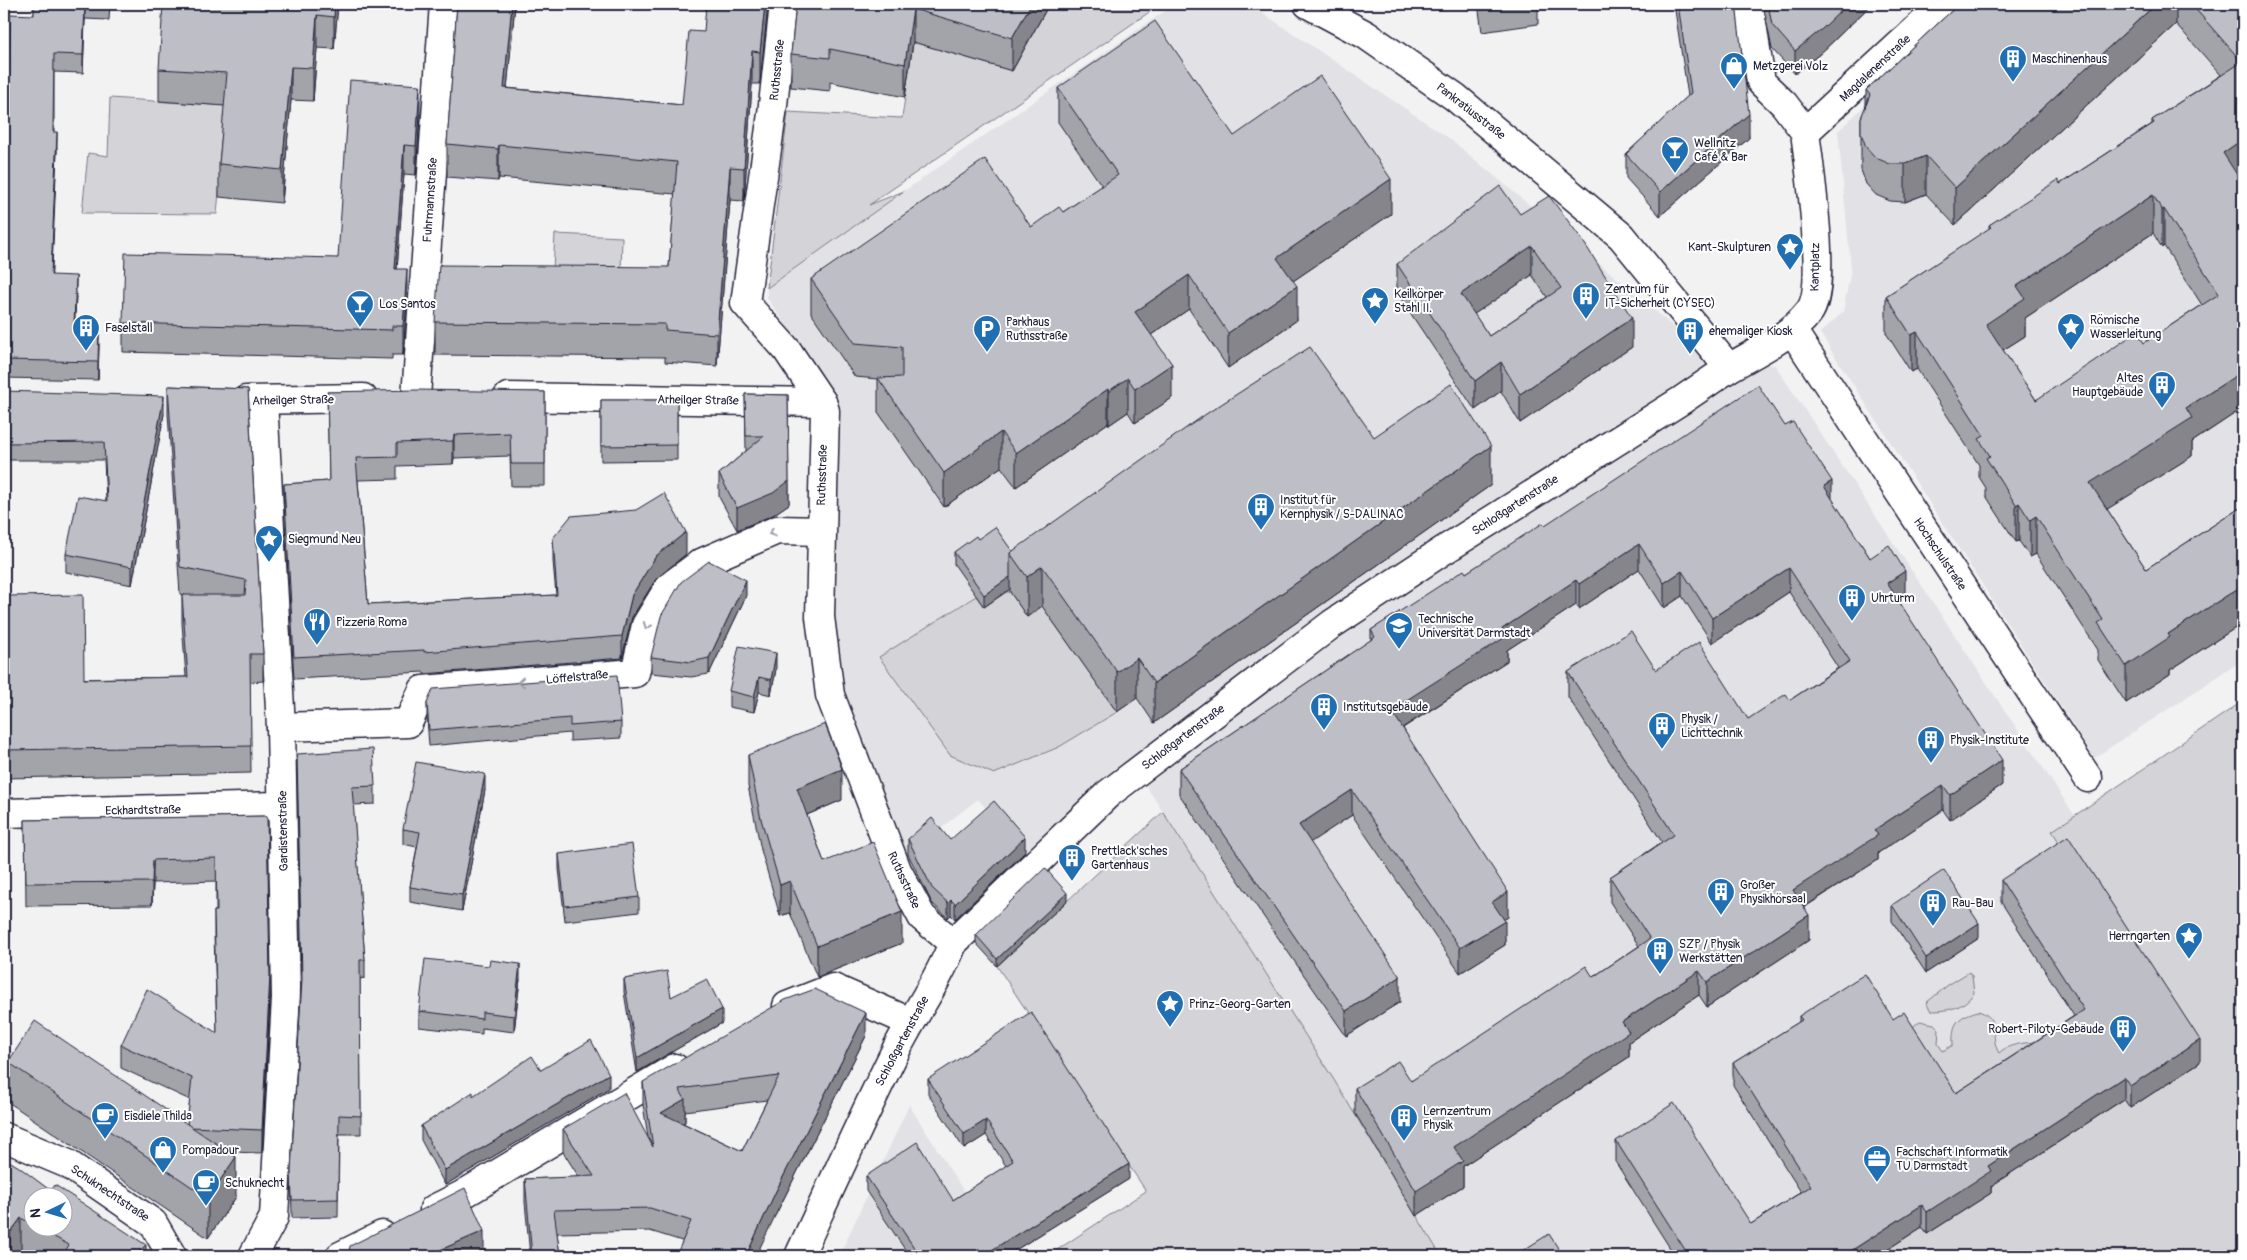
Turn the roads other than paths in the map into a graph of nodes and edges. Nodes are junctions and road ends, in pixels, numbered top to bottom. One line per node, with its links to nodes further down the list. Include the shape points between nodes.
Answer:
1 (444, 4): 9 (street, Fuhrmannstraße)
2 (784, 4): 14 (street, Ruthsstraße, via 745,303 787,350)
3 (1308, 4): 8 (street, Pankratiusstraße, via 1366,34 1455,98 1621,236)
4 (1749, 4): 6 (street, via 1761,82 1784,104)
5 (1944, 4): 6 (street, Magdalenenstraße)
6 (1805, 132): 7 (street, Kantplatz, via 1815,220 1817,287 1811,311)
7 (1792, 330): 8 (street, Kantplatz); 17 (street, Hochschulstraße)
8 (1729, 368): 20 (street, Schloßgartenstraße, via 1332,624 1108,794)
9 (416, 397): 10 (street, Arheilger Straße); 13 (street, Arheilger Straße)
10 (445, 397)
11 (484, 397): 14 (street, Arheilger Straße)
12 (223, 400): 13 (street, Arheilger Straße)
13 (263, 401): 16 (street, Gardistenstraße)
14 (822, 402): 15 (street, Ruthsstraße, via 825,411)
15 (820, 531): 16 (street, Löffelstraße, one-way to 16, via 777,530 701,563 669,588 646,625 635,672 423,690 408,723); 20 (street, Ruthsstraße, via 820,617 830,695 897,870 922,917)
16 (281, 727): 18 (street, Gardistenstraße)
17 (2088, 778)
18 (282, 806): 19 (street, Eckhardtstraße); 26 (street, Gardistenstraße, via 286,998 274,1218)
19 (4, 813)
20 (953, 942): 22 (street, Schloßgartenstraße, via 947,959)
21 (761, 1019): 22 (street, via 778,1009 834,988)
22 (910, 1022): 28 (street, Schloßgartenstraße)
23 (701, 1053): 27 (street, via 462,1195)
24 (4, 1137): 25 (street, Schuknechtstraße, via 68,1164 153,1223)
25 (172, 1256)
26 (253, 1256)
27 (340, 1256)
28 (799, 1256)

